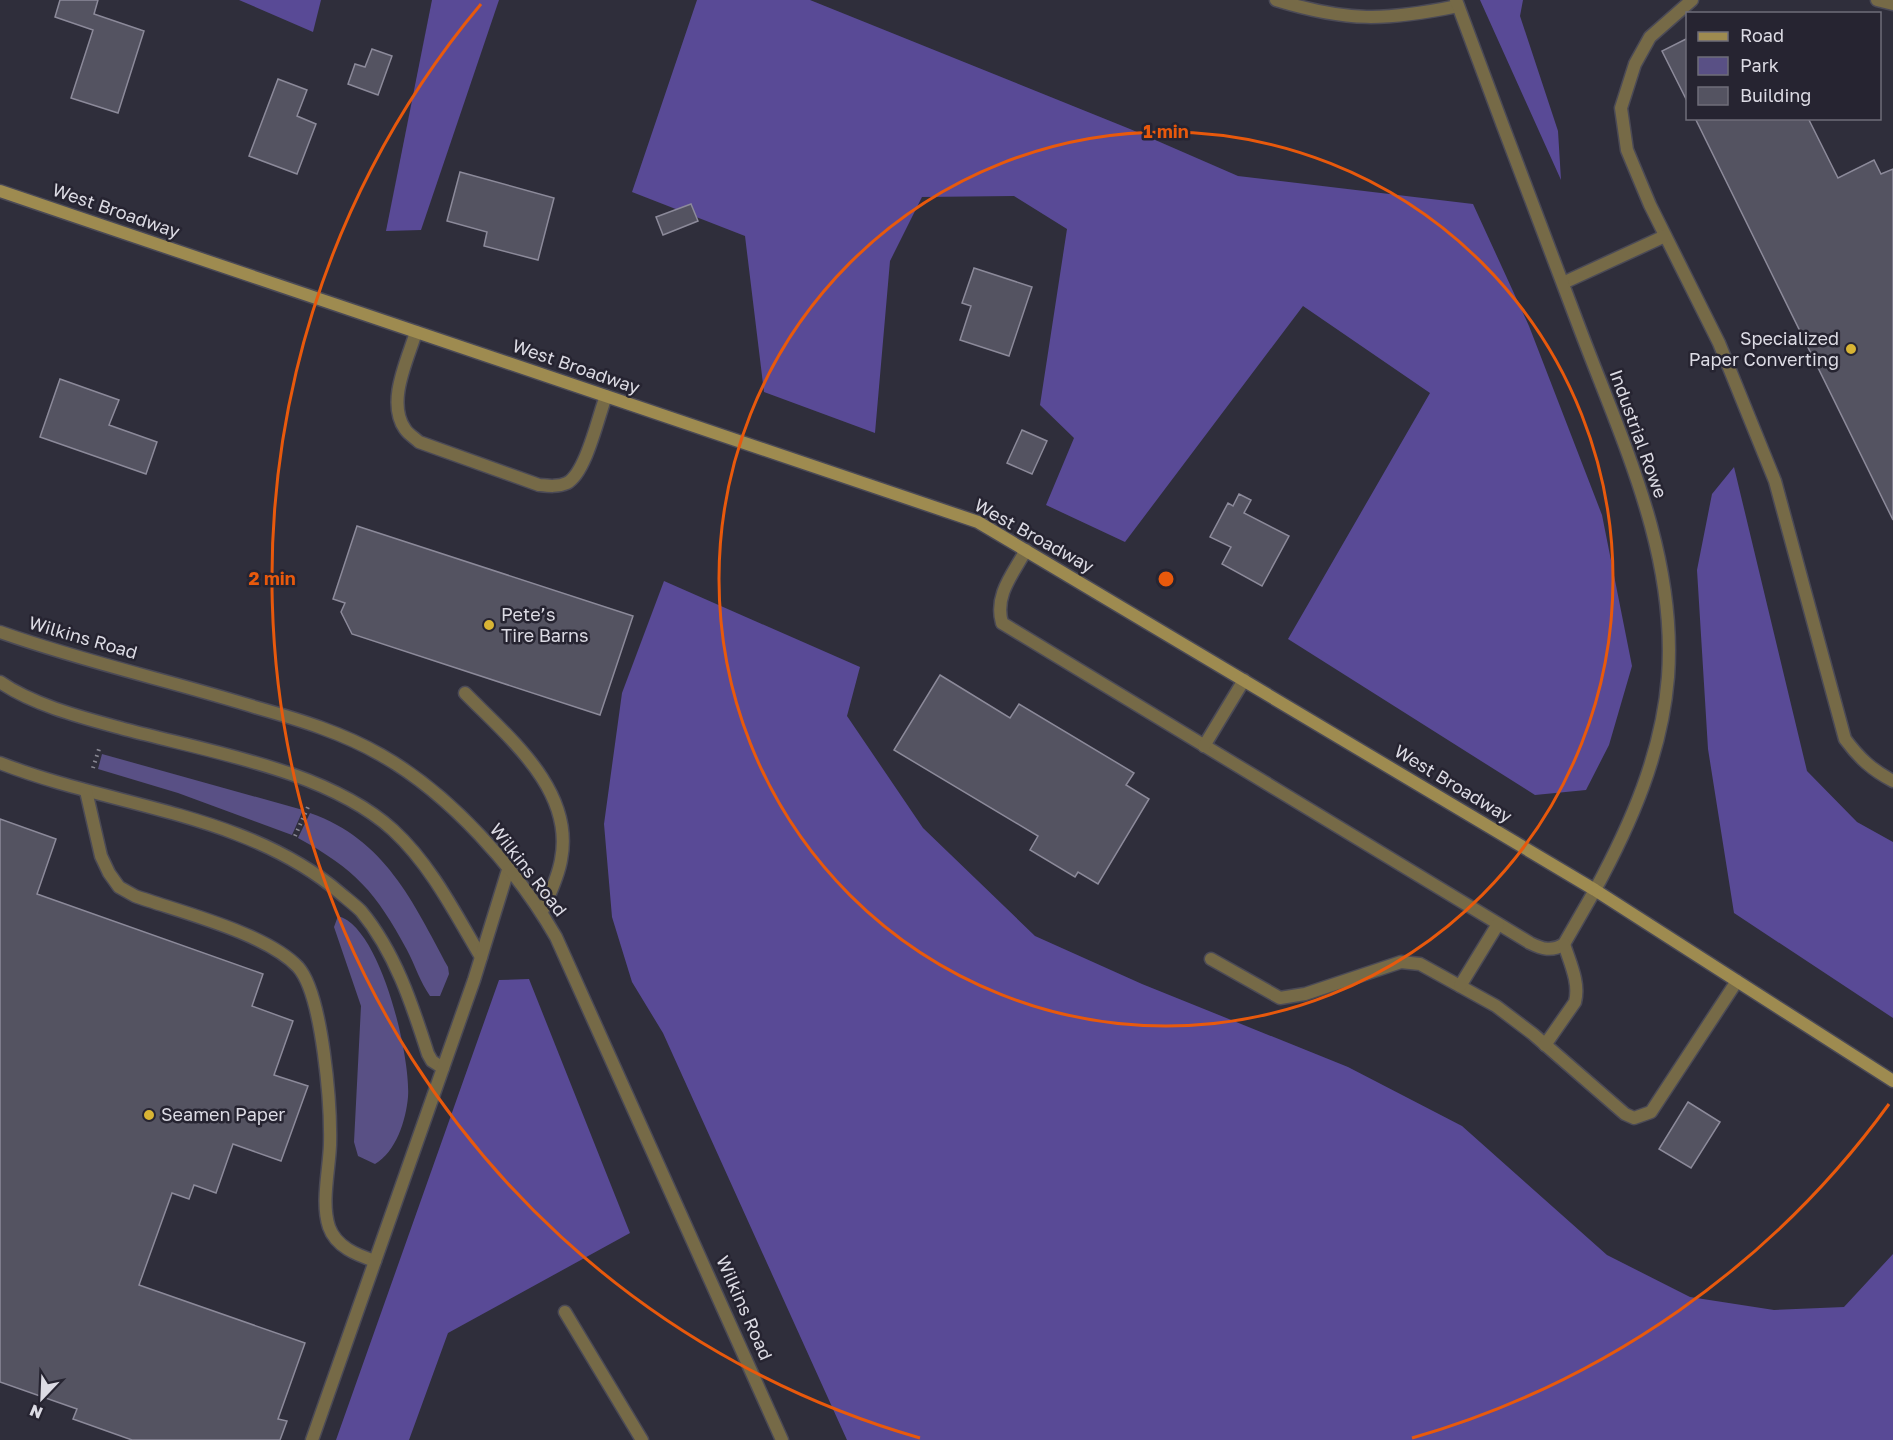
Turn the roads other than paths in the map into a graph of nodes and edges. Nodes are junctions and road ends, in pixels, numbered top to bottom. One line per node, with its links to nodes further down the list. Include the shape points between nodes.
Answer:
1 (1276, 0): 4 (street, via 1331,15 1365,18 1404,17)
2 (1692, 0): 7 (street, via 1650,37 1635,64 1621,108 1627,150)
3 (1877, 0): 5 (street)
4 (1457, 3): 8 (street, Industrial Rowe)
5 (1893, 4)
6 (0, 191): 9 (main road, West Broadway)
7 (1665, 236): 8 (street); 18 (street, via 1719,343 1775,481 1845,739 1857,757)
8 (1563, 284): 21 (street, Industrial Rowe, via 1644,500 1662,565 1669,635 1666,696 1652,761 1633,812)
9 (416, 332): 10 (main road, West Broadway); 10 (street, via 399,388 397,408 405,429 419,442 539,485 555,487 579,472)
10 (606, 396): 11 (main road, West Broadway, via 978,522)
11 (1026, 550): 13 (main road, West Broadway); 16 (street, via 1000,597 1002,623)
12 (0, 632): 20 (street, Wilkins Road, via 314,725 363,746 430,789)
13 (1244, 680): 16 (street); 21 (main road, West Broadway)
14 (0, 682): 25 (street, via 12,690 107,724 318,785 368,809 420,860)
15 (465, 693): 22 (street, via 528,758 546,783 559,815 561,860)
16 (1204, 746): 23 (street)
17 (0, 763): 19 (street)
18 (1893, 781)
19 (86, 791): 30 (street, via 171,813 287,855 320,876 360,910 404,984 428,1054); 32 (street, via 101,856 119,887 260,940 299,968 321,1036 328,1085 329,1228 351,1252)
20 (508, 870): 22 (street, Wilkins Road); 25 (street)
21 (1595, 890): 24 (street, Industrial Rowe); 27 (main road, West Broadway)
22 (542, 912): 36 (street, Wilkins Road, via 586,999)
23 (1498, 924): 24 (street, via 1543,949 1557,949); 28 (street)
24 (1564, 944): 29 (street, via 1577,994)
25 (481, 957): 30 (street)
26 (1211, 959): 28 (street, via 1280,998 1305,994 1401,962 1420,964)
27 (1737, 981): 29 (street, via 1651,1112 1643,1117 1624,1114); 31 (main road, West Broadway)
28 (1460, 986): 29 (street, via 1496,1006)
29 (1545, 1045)
30 (443, 1068): 32 (street)
31 (1893, 1081)
32 (375, 1261): 34 (street)
33 (565, 1312): 35 (street)
34 (312, 1440)
35 (642, 1440)
36 (782, 1440)

